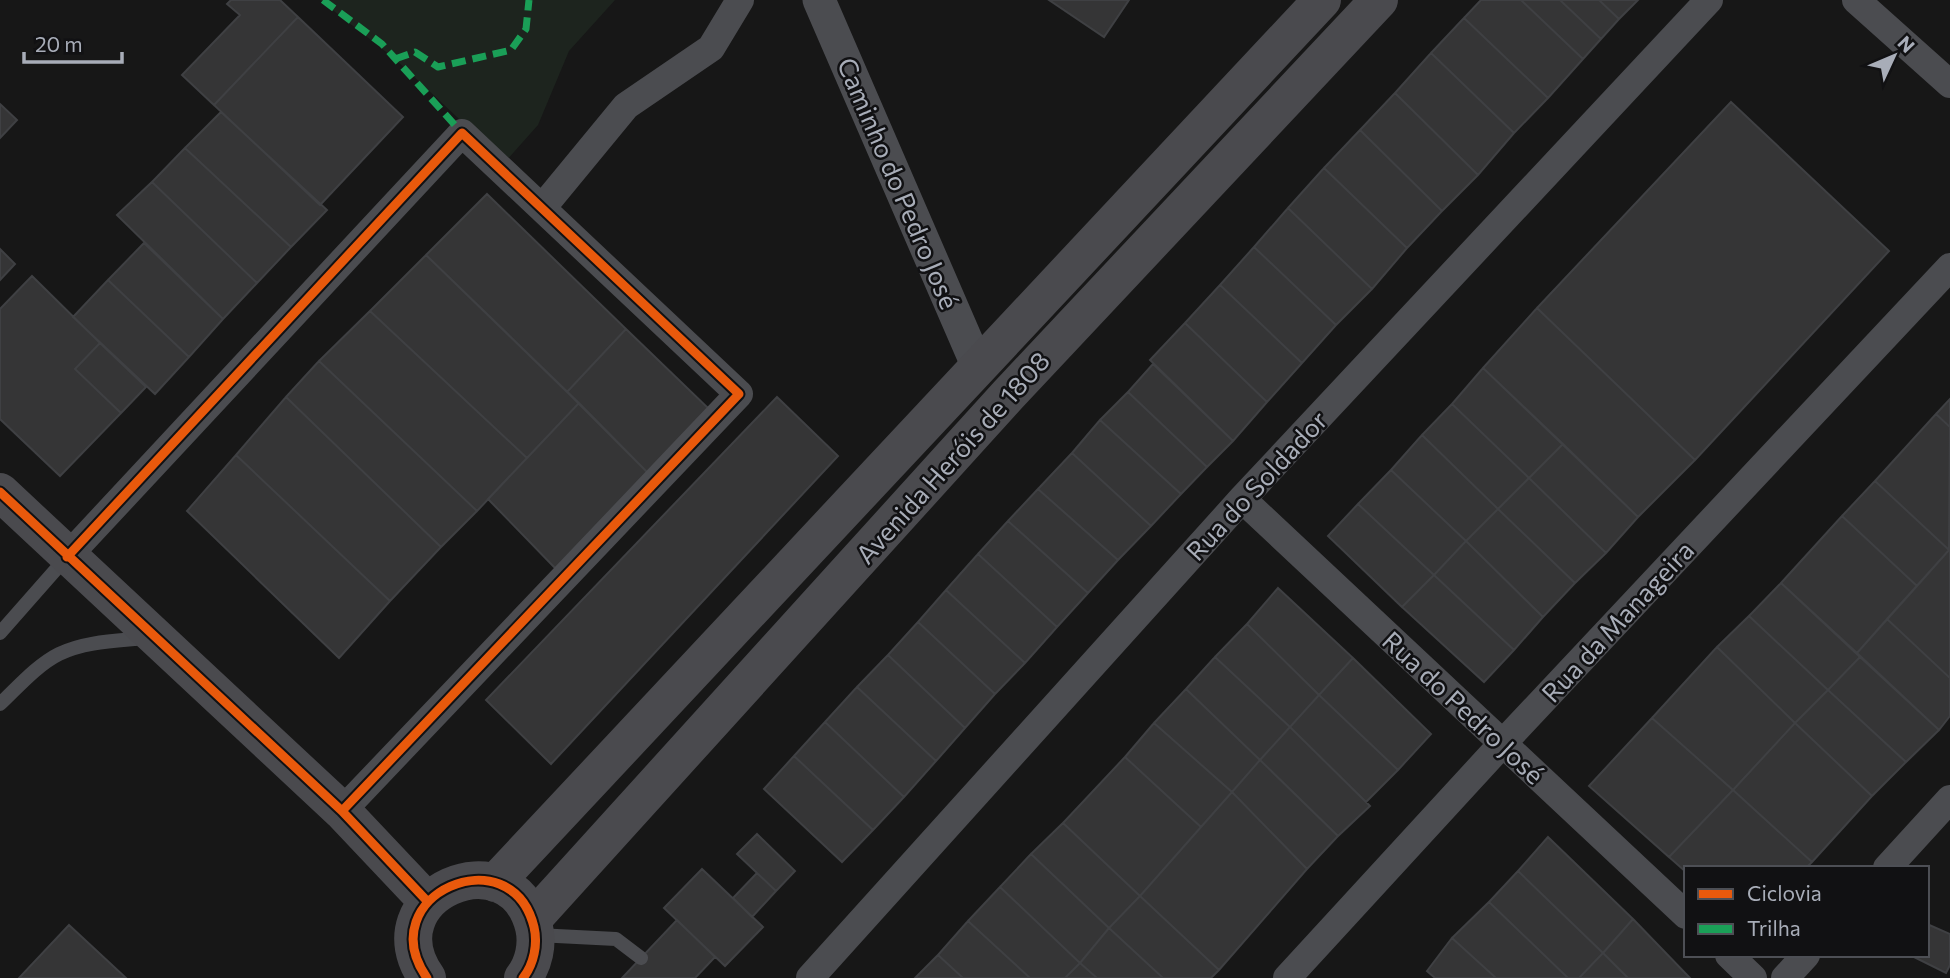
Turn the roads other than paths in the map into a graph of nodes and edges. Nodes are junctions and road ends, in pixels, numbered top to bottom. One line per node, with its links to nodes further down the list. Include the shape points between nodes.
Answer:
1 (740, 0): 8 (street, via 711,48 626,106)
2 (819, 0): 10 (street, Caminho do Pedro José)
3 (1322, 0): 10 (main road, Avenida Heróis de 1808)
4 (1379, 0): 24 (main road, Avenida Heróis de 1808, via 1008,395)
5 (1709, 0): 12 (street, Rua do Soldador)
6 (1856, 0): 7 (street)
7 (1950, 84)
8 (542, 208): 13 (street, via 462,133); 19 (street, via 739,394)
9 (1950, 267): 17 (street, Rua da Manageira)
10 (978, 367): 21 (main road, Avenida Heróis de 1808)
11 (0, 492): 13 (main road)
12 (1242, 499): 17 (street, Rua do Pedro José); 30 (street, Rua do Soldador)
13 (67, 557): 14 (lane); 15 (main road)
14 (0, 633)
15 (154, 638): 16 (lane, via 90,644 59,654); 19 (main road)
16 (0, 704)
17 (1502, 744): 23 (street, Rua do Pedro José); 31 (street, Rua da Manageira)
18 (1950, 799): 20 (street)
19 (342, 811): 22 (main road)
20 (1889, 866)
21 (495, 884): 22 (main road, via 458,882); 24 (main road, via 524,905)
22 (428, 902): 28 (main road, via 414,934 415,952)
23 (1684, 913)
24 (534, 928): 27 (lane, via 617,939); 29 (main road, via 534,956)
25 (1731, 957): 32 (street)
26 (1804, 957): 33 (street)
27 (641, 958)
28 (427, 978)
29 (523, 978)
30 (810, 978)
31 (1287, 978)
32 (1754, 978)
33 (1785, 978)

